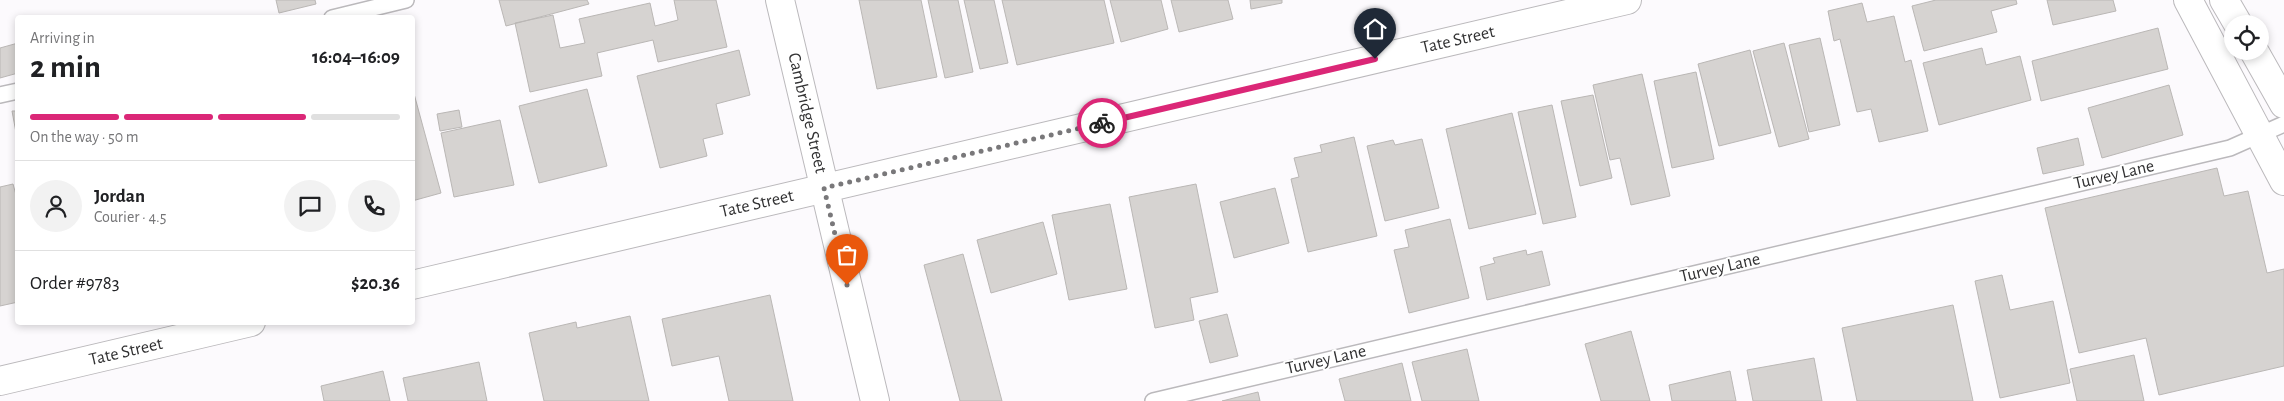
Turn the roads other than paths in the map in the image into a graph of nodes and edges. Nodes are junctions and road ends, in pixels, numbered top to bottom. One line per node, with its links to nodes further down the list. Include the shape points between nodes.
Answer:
1 (406, 0): 6 (lane)
2 (780, 0): 15 (street, Cambridge Street)
3 (1627, 0): 15 (street, Tate Street)
4 (2188, 0): 13 (street)
5 (2224, 0): 7 (street)
6 (344, 15)
7 (2233, 15)
8 (2259, 60): 11 (street)
9 (15, 92): 10 (lane)
10 (0, 95)
11 (2284, 104)
12 (2284, 124): 13 (lane, Turvey Lane)
13 (2259, 135): 14 (street); 20 (lane, Turvey Lane, via 2230,148)
14 (2284, 181)
15 (824, 188): 16 (street, Tate Street); 19 (street, Cambridge Street)
16 (415, 284)
17 (238, 325): 18 (street, Tate Street)
18 (0, 382)
19 (875, 401)
20 (1153, 401)

